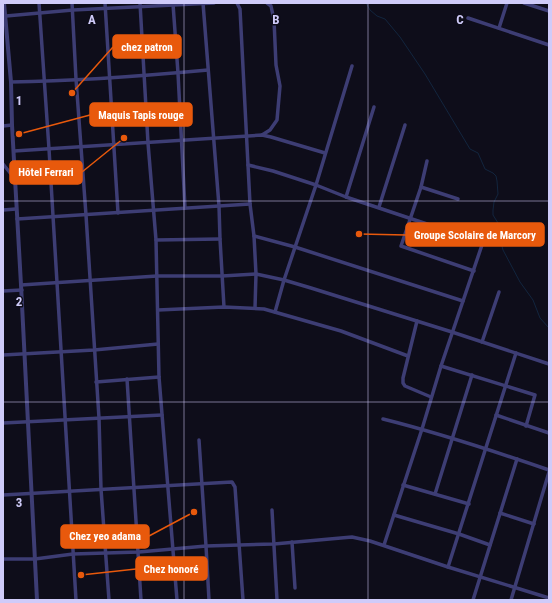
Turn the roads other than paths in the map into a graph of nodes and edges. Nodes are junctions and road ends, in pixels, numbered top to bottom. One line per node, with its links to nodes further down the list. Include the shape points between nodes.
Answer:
1 (4, 3): 17 (street)
2 (39, 3): 16 (street)
3 (72, 3): 14 (street)
4 (105, 3): 13 (street)
5 (203, 3): 6 (street); 11 (street); 23 (street)
6 (214, 3)
7 (237, 3): 35 (street, via 240,9)
8 (267, 3): 34 (street, via 271,6 274,20 276,65 280,86 277,120 270,130)
9 (507, 3): 20 (street)
10 (524, 3): 15 (street)
11 (173, 4): 12 (street); 24 (street)
12 (140, 5): 13 (street); 25 (street)
13 (105, 9): 14 (street); 26 (street)
14 (73, 10): 16 (street); 27 (street)
15 (549, 11)
16 (40, 12): 17 (street); 29 (street)
17 (6, 16): 19 (street)
18 (468, 18): 20 (street)
19 (5, 26): 28 (street)
20 (499, 28): 21 (street)
21 (549, 45)
22 (352, 66): 43 (street)
23 (208, 70): 24 (street); 36 (street)
24 (178, 73): 25 (street); 37 (street)
25 (144, 75): 26 (street); 38 (street)
26 (110, 78): 27 (street); 39 (street)
27 (76, 79): 29 (street); 40 (street)
28 (11, 82): 29 (street); 31 (street)
29 (45, 82): 41 (street)
30 (374, 107): 50 (street)
31 (12, 125): 33 (street); 42 (street)
32 (405, 125): 55 (street)
33 (3, 126)
34 (262, 135): 35 (street); 43 (street)
35 (247, 136): 36 (street); 46 (street)
36 (214, 138): 37 (street); 53 (street)
37 (182, 140): 38 (street); 54 (street)
38 (148, 143): 39 (street); 58 (street)
39 (113, 144): 40 (street); 59 (street)
40 (81, 146): 41 (street); 60 (street)
41 (49, 149): 42 (street); 61 (street)
42 (14, 151): 47 (street)
43 (325, 153): 48 (street)
44 (427, 161): 49 (street)
45 (3, 164): 47 (street)
46 (248, 165): 48 (street); 52 (street)
47 (15, 179): 56 (street)
48 (316, 184): 50 (street); 67 (street)
49 (421, 187): 51 (street); 63 (street)
50 (346, 197): 55 (street)
51 (458, 199)
52 (250, 204): 53 (street); 64 (street)
53 (219, 206): 54 (street); 65 (street)
54 (185, 208): 58 (street)
55 (379, 208): 63 (street)
56 (16, 209): 57 (street); 62 (street)
57 (3, 210)
58 (153, 210): 59 (street); 66 (street)
59 (118, 213): 60 (street)
60 (86, 215): 61 (street); 72 (street)
61 (53, 217): 62 (street); 74 (street)
62 (17, 218): 75 (street)
63 (410, 218): 68 (street, via 401,246); 68 (street, via 483,242)
64 (254, 236): 67 (street); 69 (street)
65 (220, 239): 66 (street); 71 (street)
66 (156, 240): 70 (street)
67 (295, 247): 73 (street); 79 (street)
68 (474, 271): 79 (street)
69 (256, 274): 71 (street); 73 (street); 81 (street)
70 (156, 276): 71 (street); 72 (street); 82 (street)
71 (222, 276): 80 (street)
72 (90, 280): 74 (street); 88 (street)
73 (284, 280): 83 (street); 84 (street)
74 (57, 282): 75 (street); 89 (street)
75 (21, 285): 76 (street)
76 (22, 290): 77 (street); 91 (street)
77 (3, 291)
78 (499, 292): 86 (street)
79 (463, 301): 85 (street)
80 (224, 307): 81 (street); 82 (street)
81 (255, 308): 83 (street)
82 (158, 310): 87 (street)
83 (274, 312): 93 (street, via 341,331)
84 (417, 321): 85 (street); 93 (street)
85 (452, 332): 86 (street); 95 (street)
86 (482, 342): 90 (street)
87 (158, 344): 88 (street); 97 (street)
88 (94, 350): 89 (street); 99 (street)
89 (61, 352): 91 (street); 107 (street)
90 (516, 353): 94 (street); 100 (street)
91 (25, 354): 92 (street); 108 (street)
92 (3, 355)
93 (408, 356): 101 (street, via 403,383)
94 (549, 364)
95 (441, 366): 96 (street); 101 (street)
96 (472, 375): 100 (street); 113 (street)
97 (160, 377): 98 (street); 103 (street)
98 (127, 379): 99 (street); 104 (street)
99 (96, 382): 105 (street)
100 (505, 385): 102 (street); 110 (street, via 535,395)
101 (431, 397): 111 (street)
102 (496, 415): 110 (street); 115 (street)
103 (162, 416): 104 (street); 120 (street)
104 (130, 417): 105 (street); 121 (street)
105 (99, 418): 107 (street); 122 (street)
106 (383, 419): 111 (street)
107 (65, 420): 108 (street); 123 (street)
108 (28, 422): 109 (street); 124 (street)
109 (3, 423)
110 (526, 426): 112 (street)
111 (422, 429): 113 (street); 119 (street)
112 (549, 433)
113 (453, 438): 115 (street); 125 (street)
114 (199, 440): 118 (street)
115 (485, 449): 116 (street); 127 (street)
116 (517, 459): 117 (street); 129 (street)
117 (549, 471): 131 (street)
118 (202, 484): 120 (street); 135 (street, via 234,484); 138 (street)
119 (403, 485): 125 (street); 130 (street)
120 (168, 486): 121 (street); 139 (street)
121 (134, 488): 122 (street); 140 (street)
122 (101, 489): 123 (street); 141 (street)
123 (70, 491): 124 (street); 142 (street)
124 (32, 494): 126 (street); 143 (street)
125 (435, 494): 127 (street)
126 (3, 496)
127 (469, 504): 132 (street)
128 (272, 510): 134 (street)
129 (500, 513): 131 (street); 137 (street)
130 (394, 516): 132 (street); 136 (street)
131 (534, 524): 147 (street)
132 (459, 534): 137 (street); 145 (street)
133 (292, 542): 134 (street); 136 (street, via 352,537); 148 (street)
134 (274, 544): 135 (street); 157 (street)
135 (239, 545): 138 (street); 156 (street)
136 (384, 545): 145 (street)
137 (490, 545): 146 (street)
138 (206, 546): 139 (street); 155 (street)
139 (173, 549): 140 (street); 154 (street)
140 (139, 552): 141 (street); 153 (street)
141 (106, 553): 142 (street); 152 (street)
142 (73, 554): 143 (street); 151 (street)
143 (35, 558): 144 (street); 150 (street)
144 (3, 559)
145 (448, 567): 146 (street)
146 (481, 577): 147 (street); 158 (street)
147 (515, 587): 149 (street); 159 (street)
148 (295, 588)
149 (549, 599)
150 (37, 600)
151 (76, 600)
152 (108, 600)
153 (141, 600)
154 (177, 600)
155 (209, 600)
156 (243, 600)
157 (277, 600)
158 (473, 600)
159 (511, 600)

